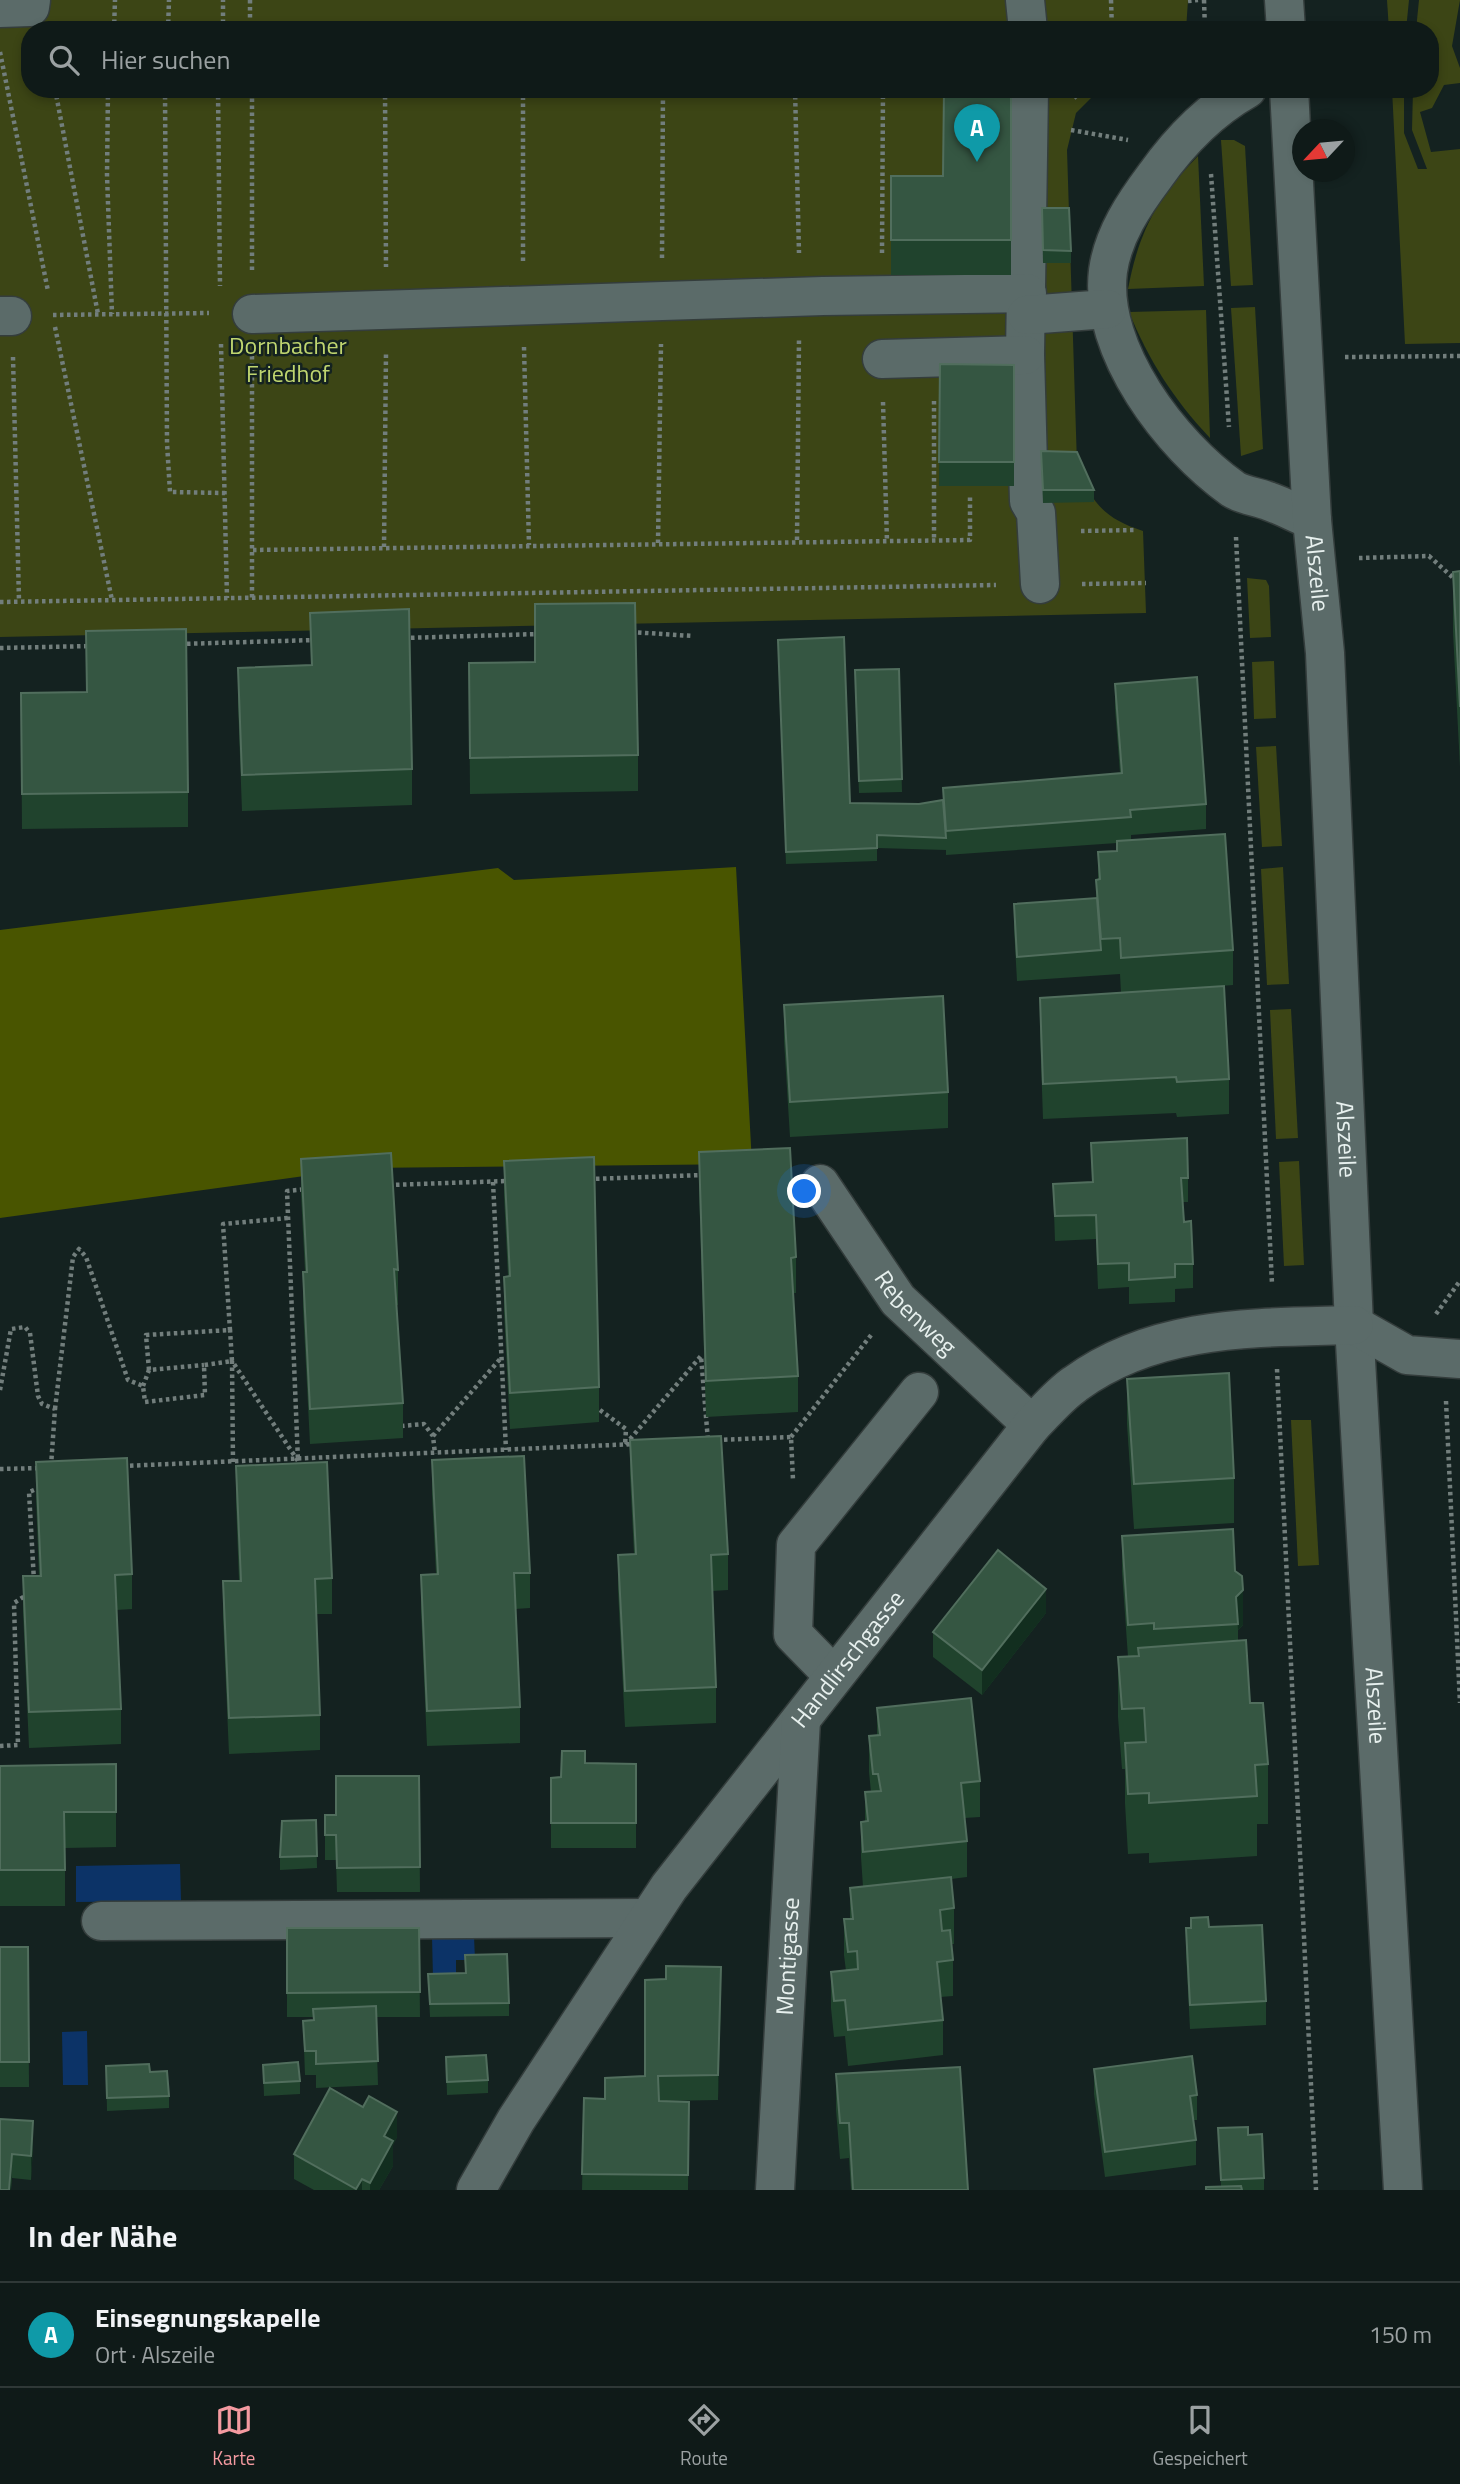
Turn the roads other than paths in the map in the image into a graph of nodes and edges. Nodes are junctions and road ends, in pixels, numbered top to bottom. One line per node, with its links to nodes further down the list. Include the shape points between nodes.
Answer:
1 (31, 0): 4 (street, via 30,7)
2 (1025, 0): 5 (street)
3 (1284, 0): 6 (street)
4 (0, 8)
5 (1027, 21)
6 (1285, 21)
7 (1029, 98): 10 (street)
8 (1235, 98): 11 (street, via 1176,147 1138,199 1119,232 1108,270)
9 (1289, 98): 15 (street, Alszeile)
10 (1027, 304): 11 (street); 12 (street, via 882,295); 13 (street)
11 (1107, 309): 15 (street, via 1124,359 1181,443 1234,490)
12 (236, 313)
13 (1025, 355): 14 (street); 16 (street, via 1030,501 1036,513)
14 (882, 359)
15 (1312, 520): 18 (street, Alszeile, via 1325,653)
16 (1040, 584)
17 (820, 1184): 21 (street, Rebenweg, via 898,1300)
18 (1354, 1325): 19 (street, via 1407,1355); 21 (street, Handlirschgasse, via 1199,1333 1144,1347 1110,1361 1073,1385); 28 (street, Alszeile)
19 (1460, 1359)
20 (919, 1392): 22 (street, via 796,1545 793,1634)
21 (1032, 1425): 22 (street, Handlirschgasse)
22 (834, 1676): 23 (street, Handlirschgasse)
23 (801, 1720): 24 (street, Handlirschgasse); 27 (street, Montigasse)
24 (648, 1918): 25 (street); 26 (street, Handlirschgasse, via 516,2120)
25 (101, 1921)
26 (476, 2190)
27 (775, 2190)
28 (1403, 2190)

